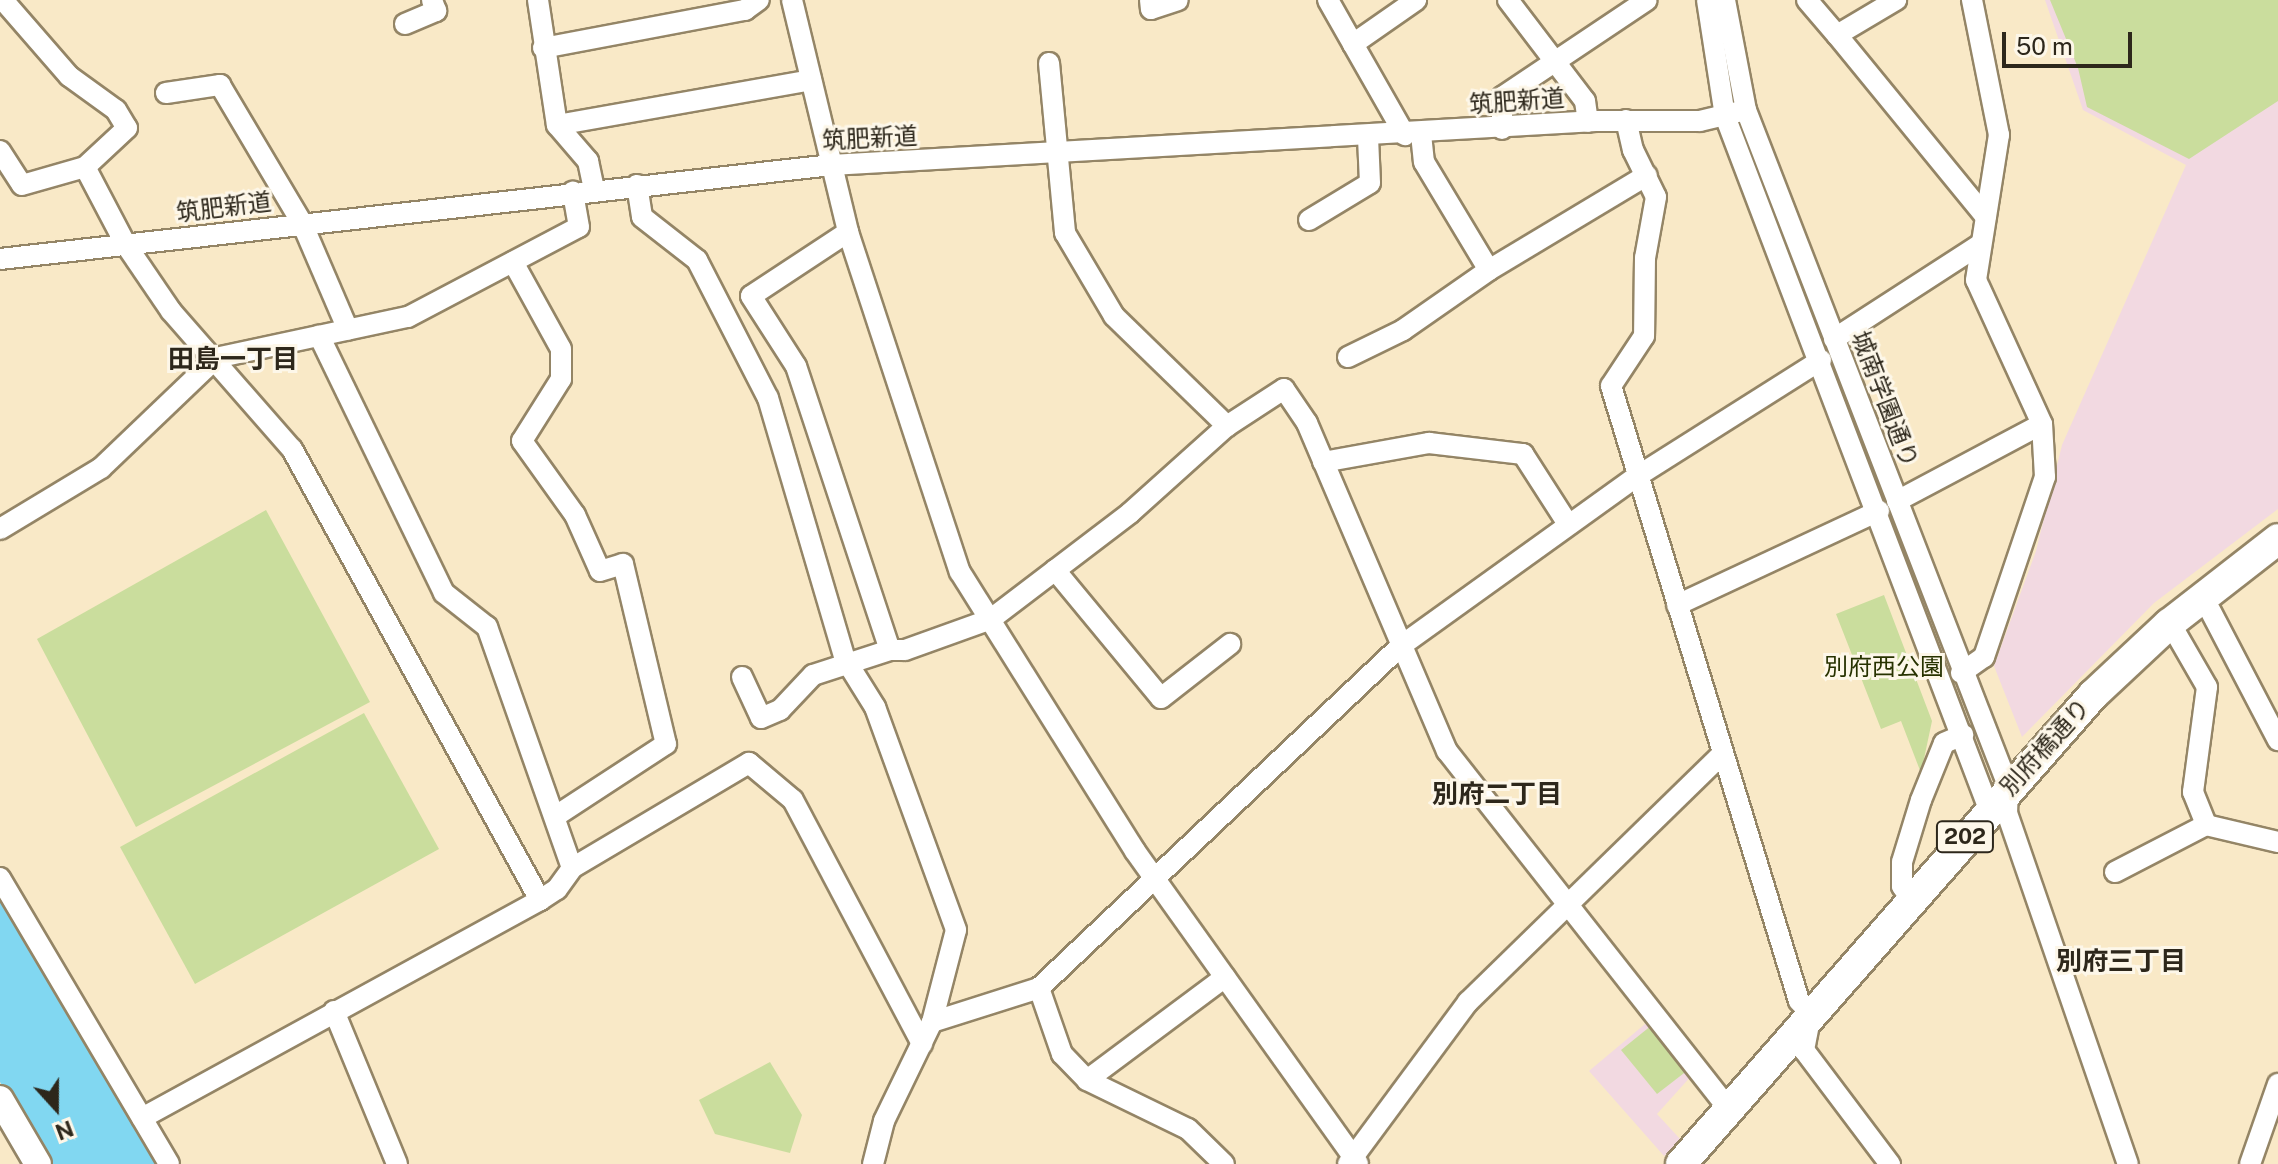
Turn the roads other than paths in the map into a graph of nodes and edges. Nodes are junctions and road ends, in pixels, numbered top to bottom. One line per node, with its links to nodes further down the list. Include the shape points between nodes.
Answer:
1 (3, 0): 36 (street, via 69,76 116,110 127,128)
2 (432, 0): 17 (street, via 436,11)
3 (538, 0): 20 (street)
4 (759, 0): 20 (street, via 745,10)
5 (792, 0): 23 (street)
6 (1150, 0): 7 (street, via 1151,9)
7 (1178, 0)
8 (1328, 0): 19 (street)
9 (1416, 0): 19 (street)
10 (1508, 0): 21 (street)
11 (1647, 0): 21 (street)
12 (1707, 0): 26 (street, 城南学園通り)
13 (1725, 0): 25 (street, 城南学園通り)
14 (1807, 0): 18 (street)
15 (1896, 0): 18 (street)
16 (1972, 0): 40 (street, via 1999,135)
17 (405, 24)
18 (1837, 35): 40 (street)
19 (1353, 44): 31 (street)
20 (543, 48): 29 (street)
21 (1555, 62): 28 (street, via 1585,101); 30 (street, via 1502,97)
22 (1049, 63): 34 (street)
23 (811, 80): 29 (street); 35 (street)
24 (166, 93): 42 (street, via 220,85)
25 (1746, 110): 26 (street, 筑肥新道); 51 (street, 城南学園通り)
26 (1725, 116): 27 (street, 筑肥新道); 54 (street, 城南学園通り)
27 (1626, 120): 28 (street, 筑肥新道); 37 (street, via 1633,150)
28 (1588, 122): 30 (street, 筑肥新道)
29 (557, 125): 39 (street, via 588,161)
30 (1502, 129): 31 (street, 筑肥新道)
31 (1413, 135): 32 (street, 筑肥新道); 48 (street)
32 (1368, 137): 34 (street, 筑肥新道); 41 (street, via 1370,183)
33 (0, 151): 36 (street, via 22,185)
34 (1058, 155): 35 (street, 筑肥新道); 56 (street, via 1065,233 1114,316)
35 (831, 165): 38 (street, 筑肥新道); 43 (street)
36 (85, 167): 45 (street)
37 (1647, 175): 48 (street); 58 (street, via 1656,197 1645,258 1644,336 1611,386)
38 (637, 185): 39 (street, 筑肥新道); 72 (street, via 642,217 697,260 768,398)
39 (583, 191): 42 (street, 筑肥新道); 47 (street, via 579,227)
40 (1986, 217): 44 (street)
41 (1309, 220)
42 (302, 223): 45 (street, 筑肥新道); 49 (street)
43 (848, 232): 67 (street, via 960,572); 71 (street, via 751,296 796,366)
44 (1981, 244): 51 (street); 55 (street, via 1976,280)
45 (126, 245): 46 (street, 筑肥新道); 53 (street, via 171,311)
46 (0, 259)
47 (513, 262): 49 (street, via 408,317); 79 (street, via 561,349 561,379 522,441 575,515 600,571 623,564 666,744)
48 (1489, 270): 52 (street, via 1403,330)
49 (348, 330): 50 (street)
50 (319, 336): 53 (street); 79 (street, via 444,593 487,627)
51 (1834, 339): 59 (street, 城南学園通り)
52 (1348, 357)
53 (216, 358): 61 (street, via 101,468); 87 (street, via 292,449)
54 (1821, 360): 58 (street); 59 (street, 城南学園通り)
55 (2042, 424): 59 (street); 73 (street, via 2045,477 2032,522 1984,657)
56 (1227, 426): 57 (street, via 1284,389); 64 (street)
57 (1323, 462): 60 (street, via 1429,443 1523,454); 70 (street)
58 (1636, 477): 60 (street); 65 (street)
59 (1888, 506): 65 (street); 73 (street, 城南学園通り); 75 (street, 城南学園通り)
60 (1568, 524): 70 (street)
61 (0, 529)
62 (2278, 539): 78 (highway, 別府橋通り / 202, via 2158,634)
63 (2278, 556): 66 (highway, 別府橋通り / 202)
64 (1055, 570): 67 (street); 69 (street, via 1161,698)
65 (1677, 605): 77 (street)
66 (2210, 610): 68 (highway, 別府橋通り / 202); 76 (street)
67 (991, 619): 71 (street, via 905,650); 85 (street)
68 (2177, 635): 78 (highway, 別府橋通り / 202); 80 (street, via 2207,687 2193,792)
69 (1230, 644)
70 (1402, 645): 85 (street); 88 (street, via 1447,751)
71 (890, 650): 72 (street)
72 (849, 665): 74 (street, via 813,675 780,710 761,718); 93 (street, via 875,707 956,930)
73 (1961, 673): 78 (street, 城南学園通り)
74 (742, 677)
75 (1963, 735): 78 (street, 城南学園通り); 86 (street, via 1944,743 1921,800 1902,862 1902,886)
76 (2278, 740)
77 (1722, 754): 88 (street); 92 (street, via 1799,1001)
78 (2002, 803): 86 (highway, 別府橋通り / 202); 95 (highway, 別府橋通り / 202); 110 (street)
79 (556, 816): 82 (street)
80 (2206, 825): 81 (street); 83 (street)
81 (2278, 842)
82 (572, 868): 87 (street, via 557,889); 94 (street, via 749,763 793,800)
83 (2115, 872)
84 (0, 878): 100 (street)
85 (1156, 882): 89 (street); 90 (street)
86 (1911, 899): 92 (highway, 別府橋通り / 202)
87 (540, 900): 91 (street)
88 (1565, 905): 99 (street); 101 (street, via 1468,1002)
89 (1225, 977): 96 (street); 101 (street)
90 (1039, 988): 93 (street); 96 (street, via 1062,1054)
91 (334, 1011): 100 (street); 104 (street)
92 (1811, 1014): 95 (street); 99 (highway, 別府橋通り / 202)
93 (932, 1022): 94 (street)
94 (922, 1044): 105 (street, via 884,1121)
95 (1804, 1050): 108 (highway, 別府橋通り / 202); 109 (street)
96 (1087, 1080): 106 (street, via 1188,1129)
97 (2278, 1084): 111 (street)
98 (0, 1099): 102 (main road)
99 (1729, 1109): 107 (highway, 別府橋通り / 202)
100 (142, 1118): 103 (street)
101 (1353, 1162)
102 (38, 1164)
103 (169, 1164)
104 (397, 1164)
105 (873, 1164)
106 (1224, 1164)
107 (1681, 1164)
108 (1704, 1164)
109 (1890, 1164)
110 (2128, 1164)
111 (2250, 1164)

